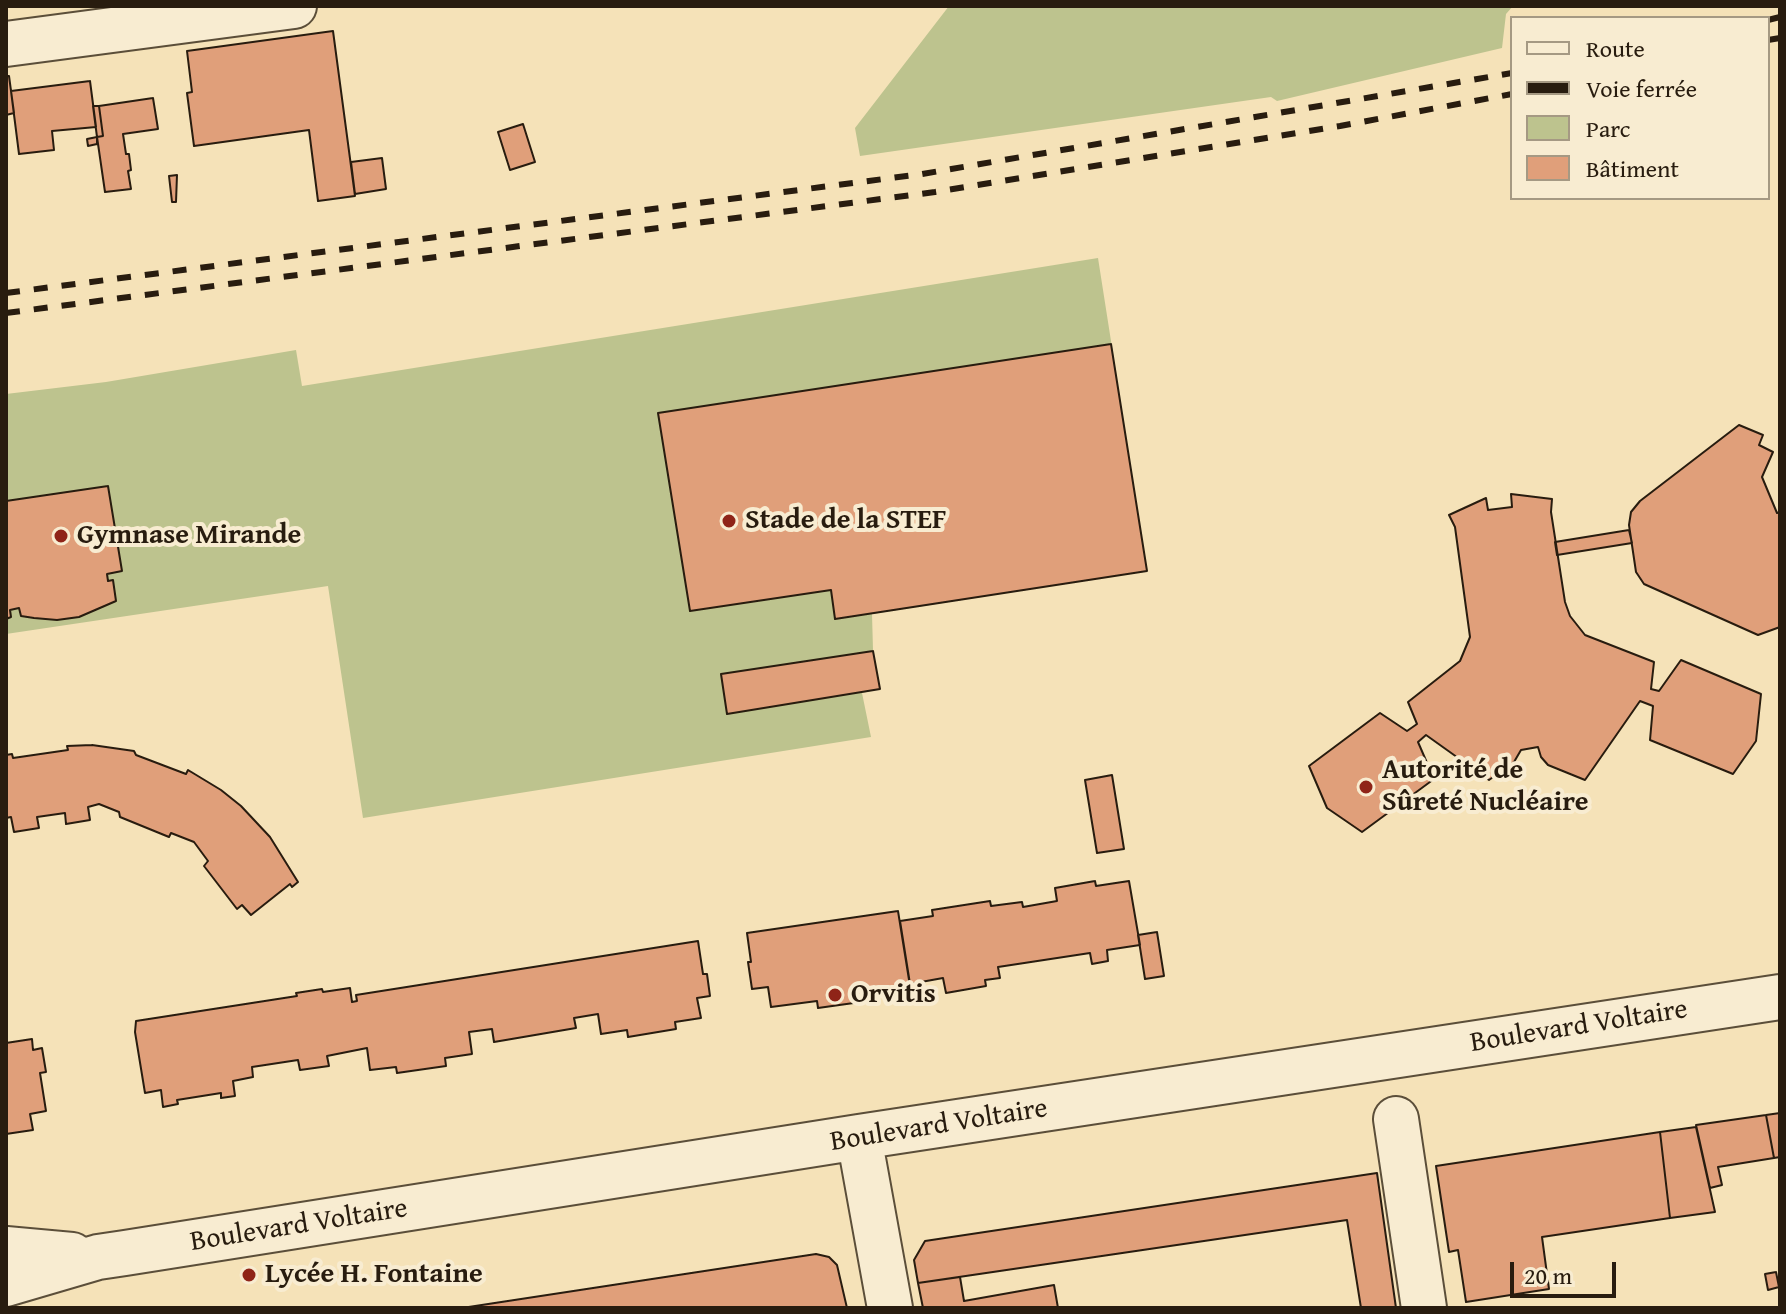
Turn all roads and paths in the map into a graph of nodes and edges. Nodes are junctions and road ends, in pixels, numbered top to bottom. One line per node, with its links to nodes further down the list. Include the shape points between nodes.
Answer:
1 (294, 6): 2 (street)
2 (6, 44)
3 (1780, 997): 5 (street, Boulevard Voltaire)
4 (1396, 1119): 10 (street)
5 (859, 1137): 7 (street, Boulevard Voltaire); 9 (street)
6 (6, 1249): 7 (street, Boulevard Voltaire)
7 (98, 1257): 8 (street, Boulevard Voltaire)
8 (6, 1284)
9 (890, 1308)
10 (1424, 1308)

